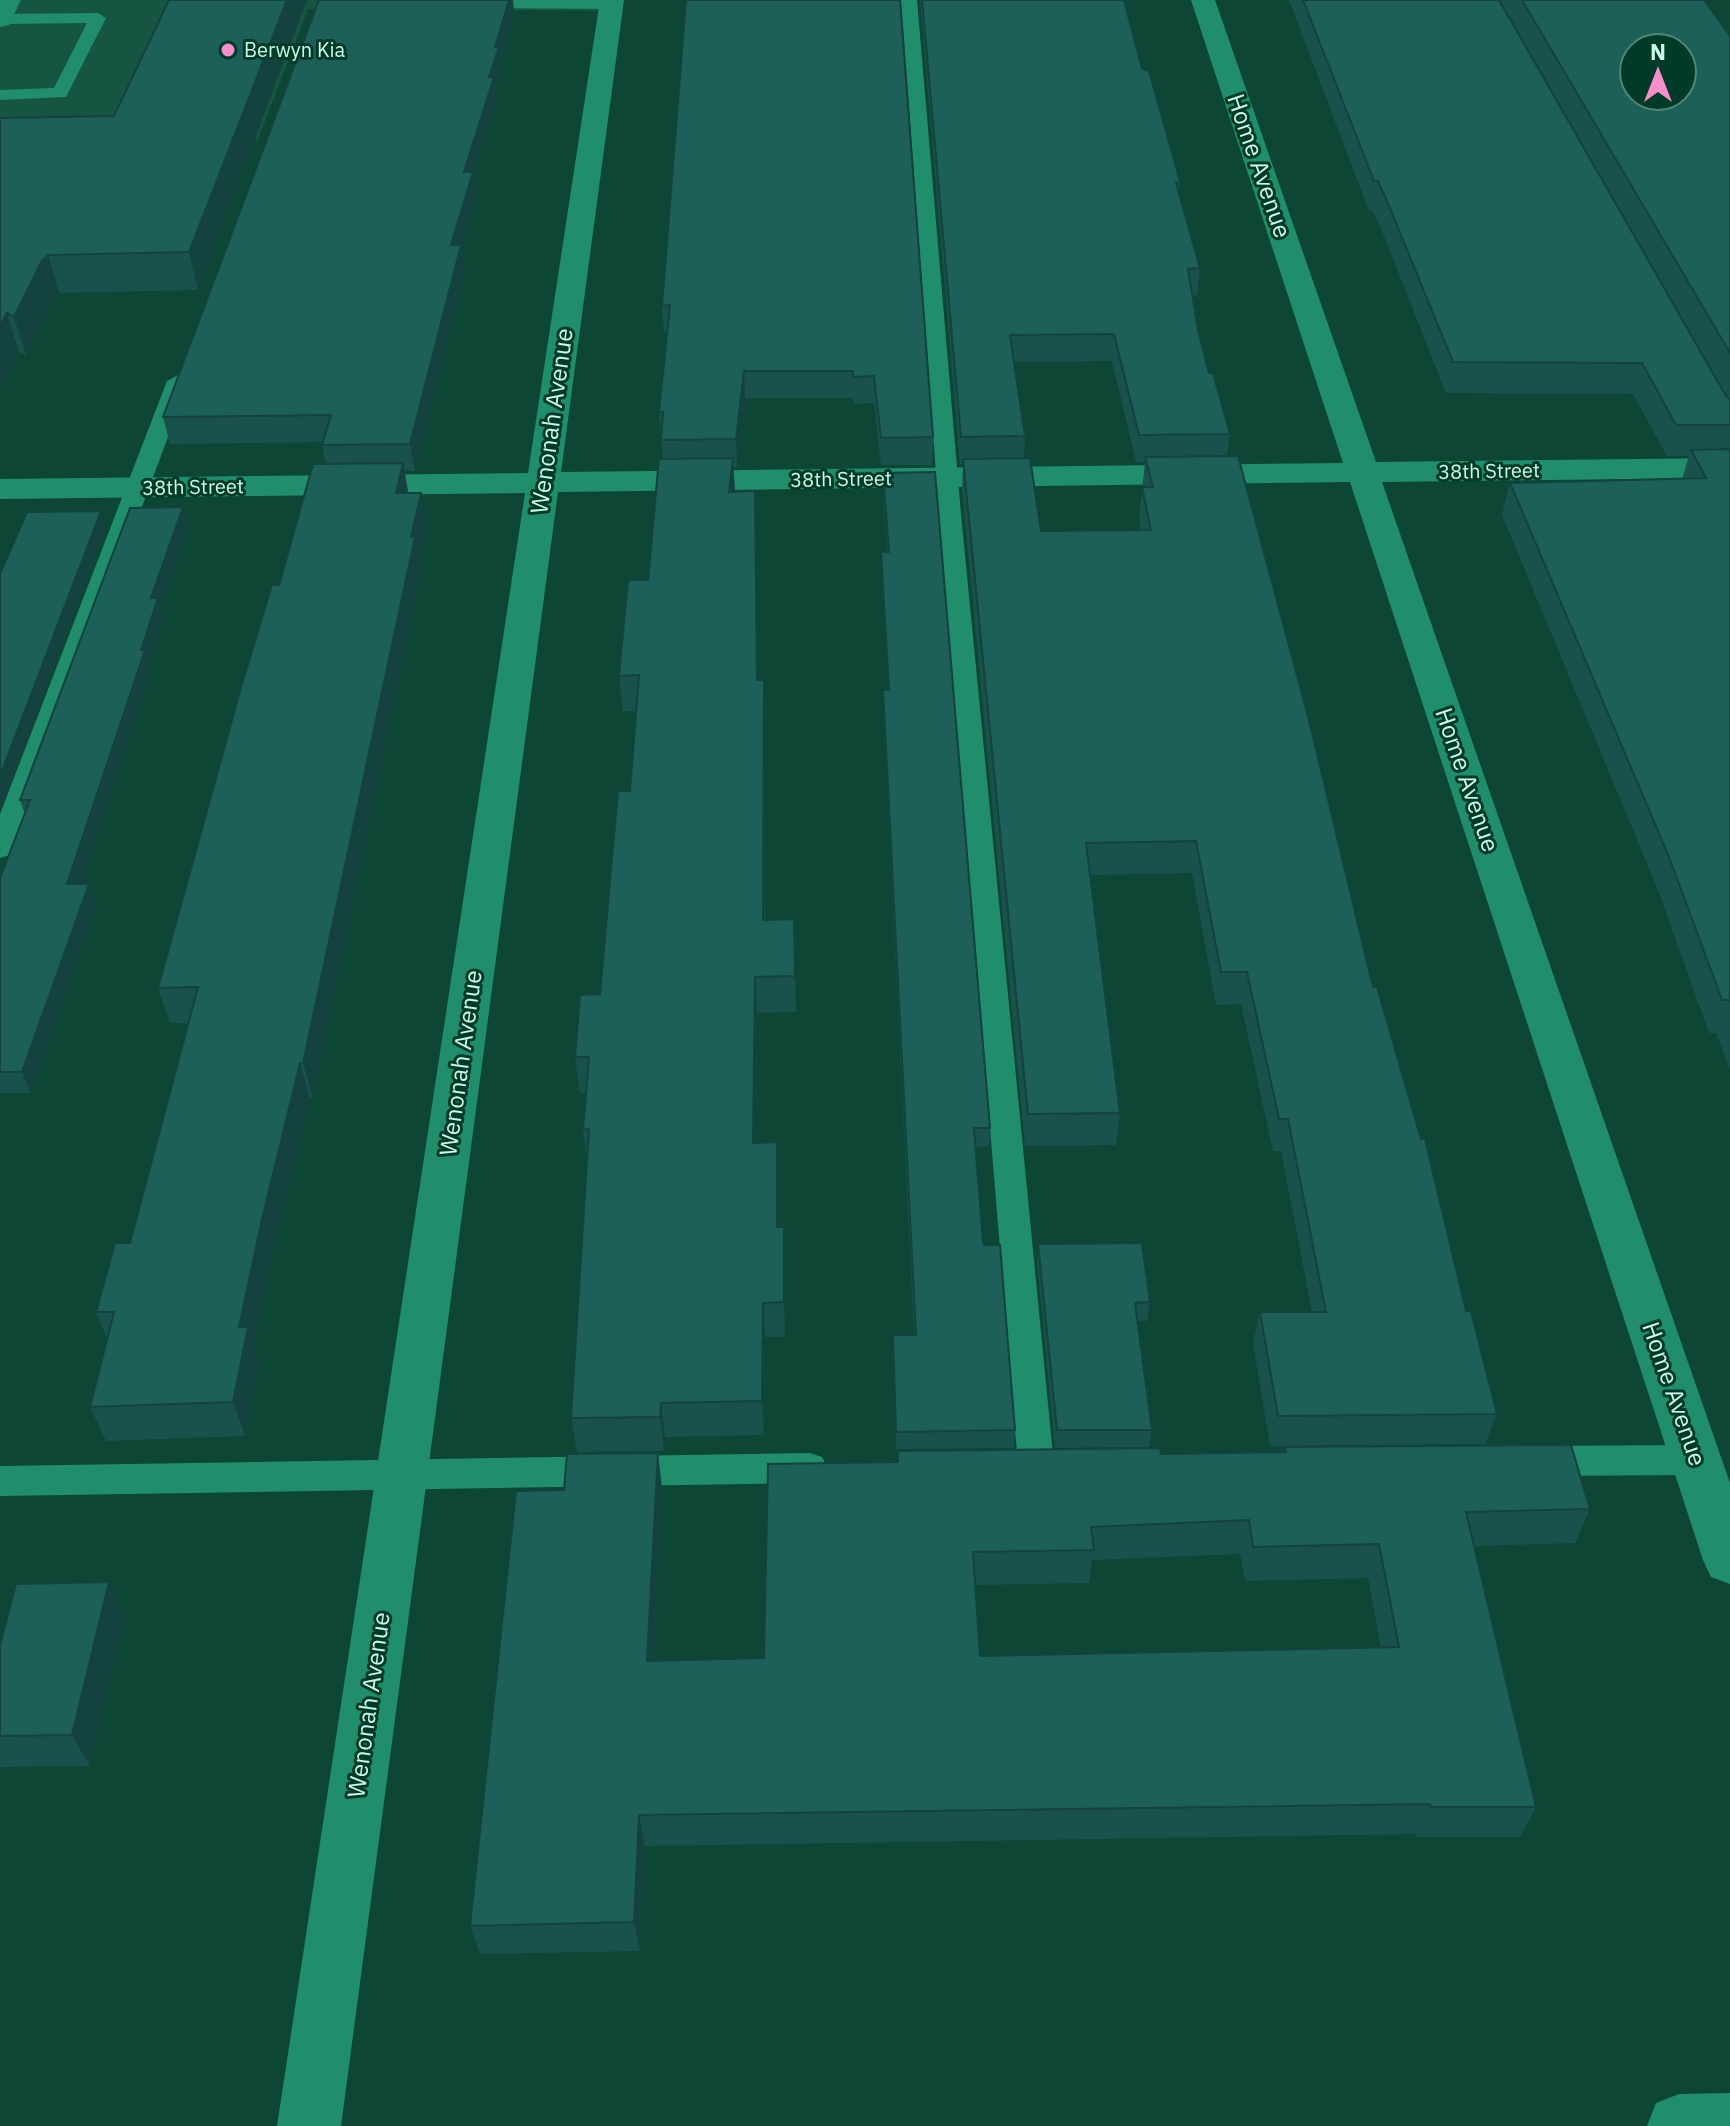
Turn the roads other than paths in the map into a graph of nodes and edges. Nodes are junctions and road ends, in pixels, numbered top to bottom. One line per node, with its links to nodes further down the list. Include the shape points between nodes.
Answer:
1 (9, 0): 6 (street)
2 (909, 0): 11 (lane)
3 (1203, 0): 10 (street, Home Avenue)
4 (612, 2): 5 (lane); 12 (street, Wenonah Avenue)
5 (454, 5)
6 (0, 19): 7 (lane, via 98,18 60,93)
7 (0, 95)
8 (185, 361): 13 (lane)
9 (1730, 468): 10 (street, 38th Street)
10 (1363, 473): 11 (street, 38th Street); 16 (street, Home Avenue)
11 (947, 478): 12 (street, 38th Street); 18 (lane)
12 (543, 483): 13 (street, 38th Street); 20 (street, Wenonah Avenue)
13 (138, 488): 14 (street, 38th Street); 15 (lane)
14 (0, 489)
15 (0, 849)
16 (1696, 1460): 17 (lane); 22 (street, Home Avenue)
17 (1507, 1461)
18 (1036, 1465)
19 (846, 1467): 20 (lane)
20 (402, 1472): 21 (lane); 24 (street, Wenonah Avenue)
21 (0, 1481)
22 (1730, 1560)
23 (1730, 2125): 25 (street)
24 (309, 2126)
25 (1679, 2126)

